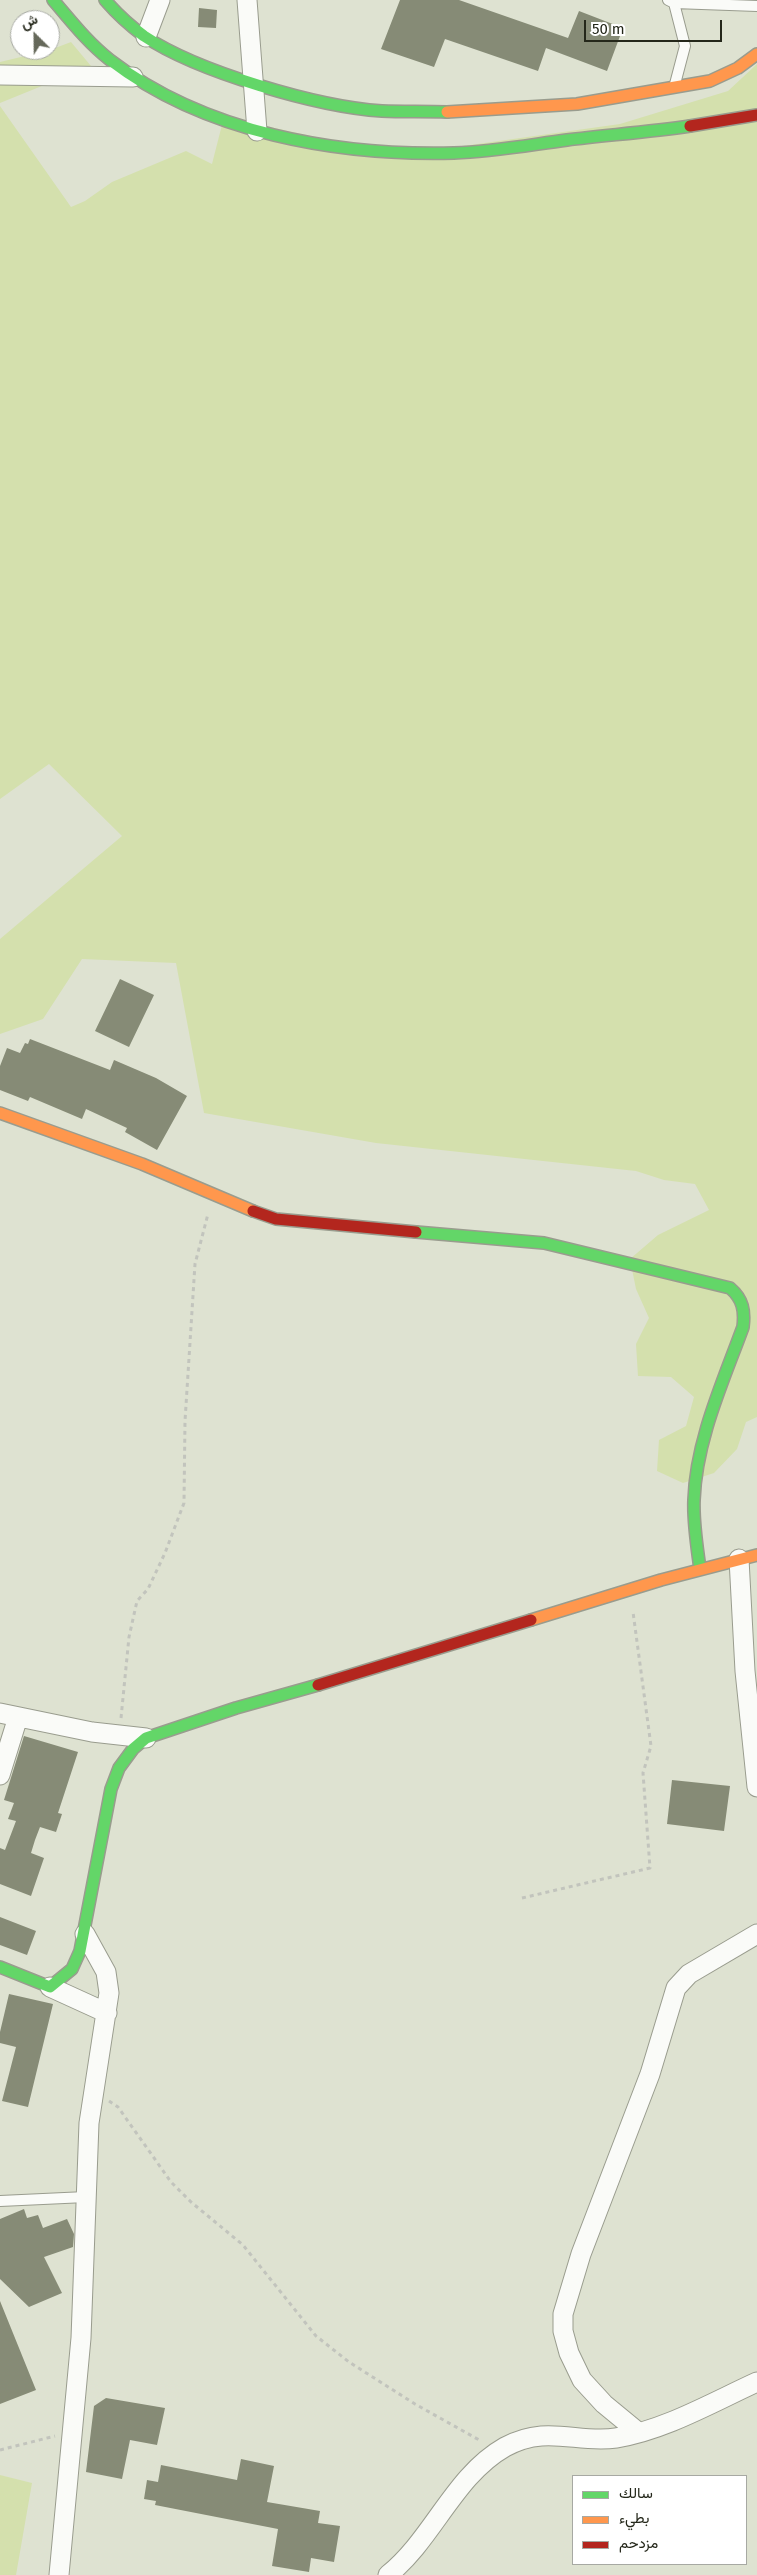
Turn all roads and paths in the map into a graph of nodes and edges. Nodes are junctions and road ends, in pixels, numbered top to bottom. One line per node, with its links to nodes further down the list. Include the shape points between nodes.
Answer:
1 (53, 0): 10 (street, via 71,22)
2 (105, 0): 7 (street, via 123,20)
3 (160, 0): 7 (street)
4 (247, 0): 11 (street)
5 (671, 2): 6 (lane); 12 (lane, via 685,46)
6 (757, 6)
7 (146, 37): 11 (street, via 205,67)
8 (757, 54): 12 (street, via 738,68 710,81)
9 (0, 75): 10 (street)
10 (133, 77): 14 (street, via 211,117)
11 (255, 84): 12 (street, via 354,108 424,112 577,104); 14 (street)
12 (674, 87)
13 (757, 115): 14 (street, via 716,123 473,152 427,153 356,148)
14 (257, 131)
15 (0, 1113): 16 (street, via 78,1139)
16 (213, 1194): 19 (street, via 249,1211 276,1219 544,1243 697,1278 737,1293 746,1310 743,1327 704,1442 695,1488); 22 (path, via 195,1264 185,1422 184,1503 148,1589 137,1601 129,1637)
17 (757, 1555): 18 (street)
18 (738, 1559): 19 (street); 25 (street)
19 (700, 1569): 20 (street)
20 (630, 1589): 23 (street); 26 (path, via 650,1746 643,1773 650,1868)
21 (9, 1715): 22 (street); 24 (street)
22 (120, 1735): 23 (street)
23 (146, 1738): 27 (street, via 119,1768 111,1789)
24 (0, 1775)
25 (757, 1787)
26 (522, 1898)
27 (85, 1934): 30 (street, via 72,1969); 31 (street, via 106,1972)
28 (757, 1934): 37 (street, via 689,1974 676,1988 650,2074 581,2254 563,2314 568,2352 582,2380 604,2404)
29 (0, 1967): 30 (street)
30 (50, 1987): 31 (street)
31 (107, 2013): 32 (street)
32 (95, 2090): 33 (street, via 89,2123); 39 (path, via 118,2107 184,2196 243,2246 316,2336 348,2362)
33 (86, 2198): 34 (lane); 36 (street, via 81,2338)
34 (0, 2201)
35 (757, 2382): 37 (street)
36 (73, 2431): 38 (path); 40 (street)
37 (638, 2432): 39 (street, via 615,2438 559,2434 528,2438)
38 (0, 2450)
39 (499, 2452): 41 (street, via 472,2475 416,2548)
40 (59, 2575)
41 (388, 2575)

